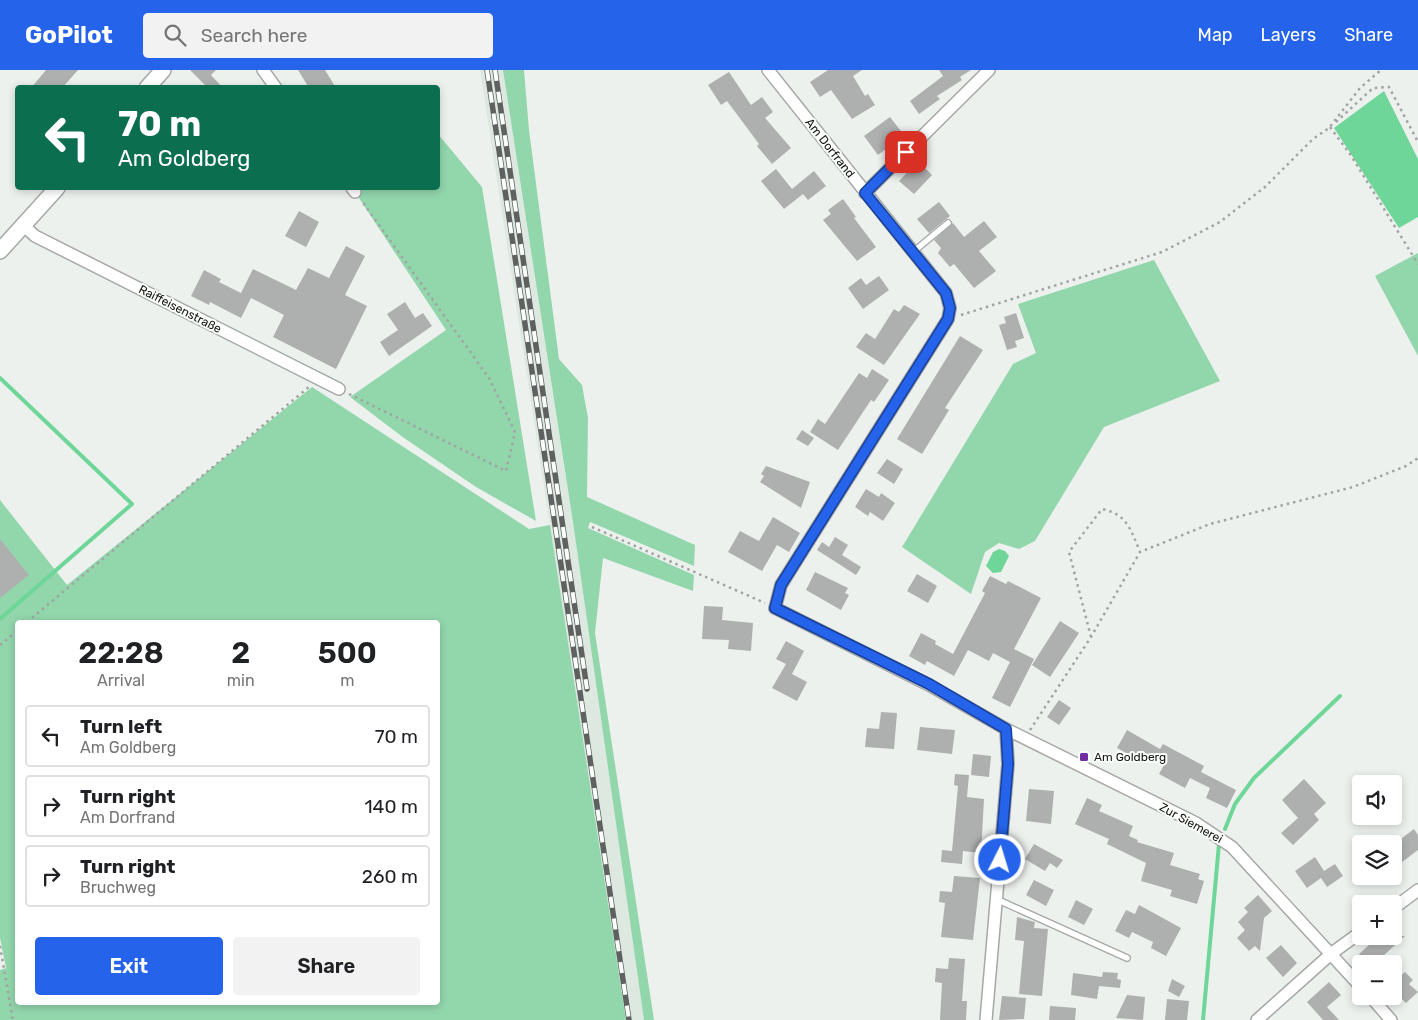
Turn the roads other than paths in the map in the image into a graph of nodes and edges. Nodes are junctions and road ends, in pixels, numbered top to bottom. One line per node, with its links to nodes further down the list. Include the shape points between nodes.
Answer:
1 (163, 70): 5 (street)
2 (263, 70): 6 (street)
3 (768, 70): 8 (street, Am Dorfrand)
4 (989, 70): 8 (street)
5 (150, 85)
6 (274, 85)
7 (55, 190): 10 (street)
8 (865, 193): 12 (street, Am Dorfrand)
9 (948, 223): 12 (lane)
10 (23, 225): 11 (street); 13 (street, Raiffeisenstraße, via 35,236)
11 (0, 251)
12 (913, 252): 14 (street, Am Dorfrand, via 946,293 950,308 948,319 781,585 775,608 929,684)
13 (339, 389)
14 (1006, 729): 16 (street, via 1008,764); 19 (street, Zur Siemerei, via 1218,837 1232,847)
15 (1418, 890): 17 (street)
16 (996, 898): 20 (lane); 23 (street)
17 (1402, 902)
18 (1352, 939): 19 (street)
19 (1332, 953): 21 (street, Zur Siemerei); 24 (street)
20 (1127, 958)
21 (1352, 976)
22 (1378, 1005): 25 (street)
23 (986, 1020)
24 (1257, 1020)
25 (1391, 1020)

